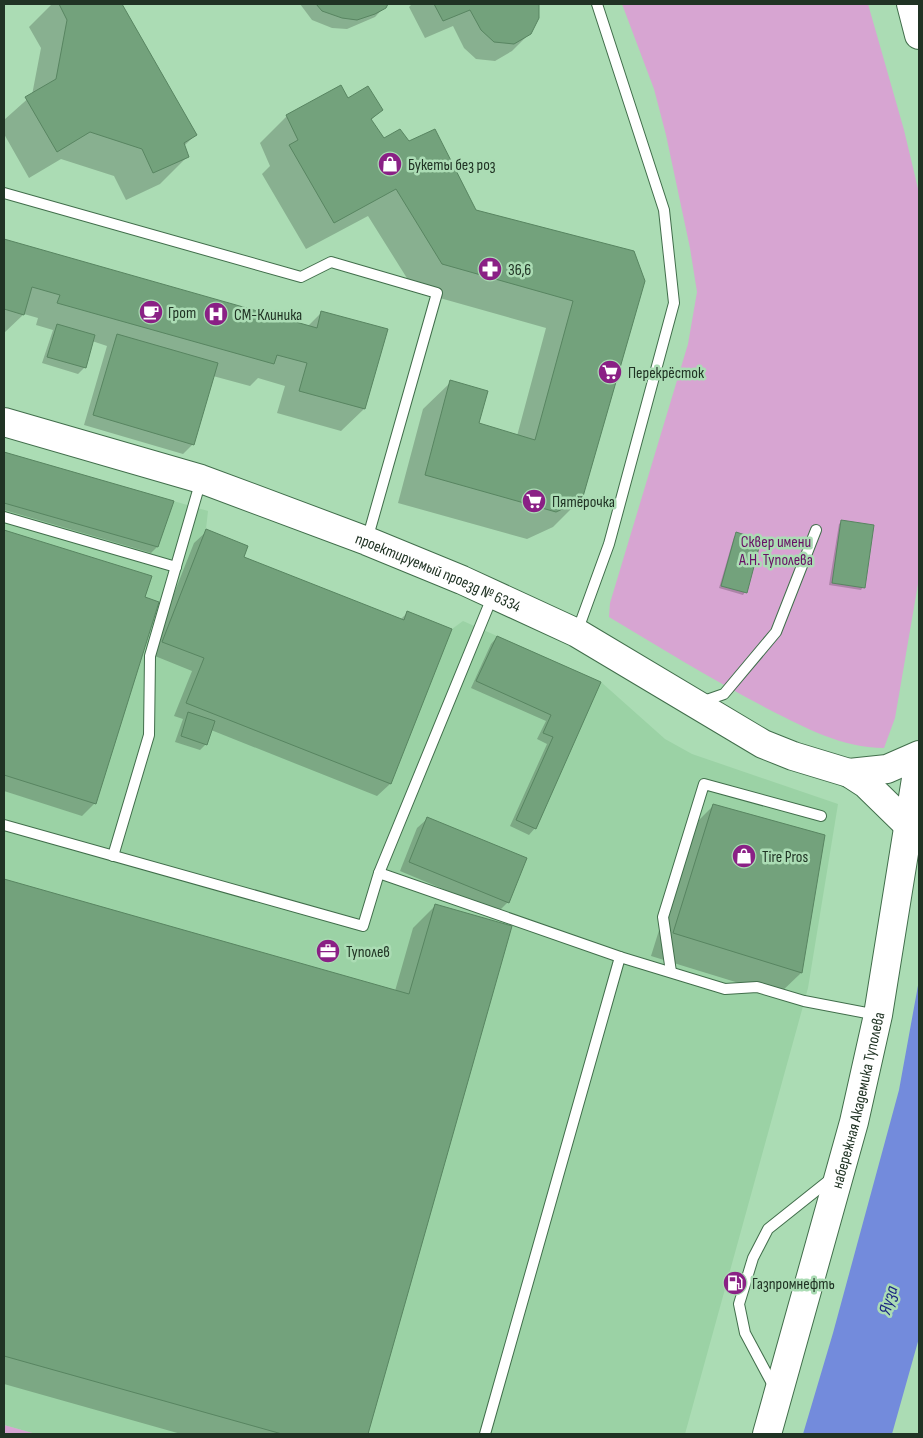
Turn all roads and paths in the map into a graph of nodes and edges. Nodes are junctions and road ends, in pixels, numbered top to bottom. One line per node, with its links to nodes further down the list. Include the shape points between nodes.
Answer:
1 (597, 4): 12 (lane, via 664,210 674,303 609,544)
2 (911, 4): 3 (street)
3 (919, 35)
4 (4, 192): 9 (lane, via 301,277 331,262 438,293)
5 (4, 422): 6 (street, проектируемый проезд № 6334)
6 (201, 479): 9 (street, проектируемый проезд № 6334); 10 (lane)
7 (4, 517): 10 (lane)
8 (816, 530): 13 (lane, via 776,632 724,694)
9 (367, 541): 11 (street, проектируемый проезд № 6334)
10 (176, 567): 20 (lane, via 150,656 149,735)
11 (494, 594): 12 (street, проектируемый проезд № 6334); 21 (lane)
12 (577, 633): 13 (street, проектируемый проезд № 6334)
13 (695, 704): 16 (street, проектируемый проезд № 6334, via 763,744)
14 (919, 755): 16 (street, проектируемый проезд № 6334, via 887,770)
15 (919, 760): 19 (street, набережная Академика Туполева)
16 (849, 773): 19 (street, проектируемый проезд № 6334, via 866,784)
17 (821, 816): 23 (lane, via 704,784 663,917)
18 (4, 825): 20 (lane)
19 (908, 825): 24 (street, набережная Академика Туполева)
20 (113, 856): 21 (lane, via 363,926)
21 (379, 873): 22 (lane)
22 (620, 957): 23 (lane); 27 (lane)
23 (671, 972): 24 (lane, via 725,989 757,986 804,1001)
24 (878, 1015): 25 (street, набережная Академика Туполева)
25 (839, 1173): 26 (street, набережная Академика Туполева); 26 (lane, via 768,1229 753,1258 739,1304 745,1333)
26 (778, 1395): 28 (street, набережная Академика Туполева)
27 (485, 1434)
28 (767, 1434)

